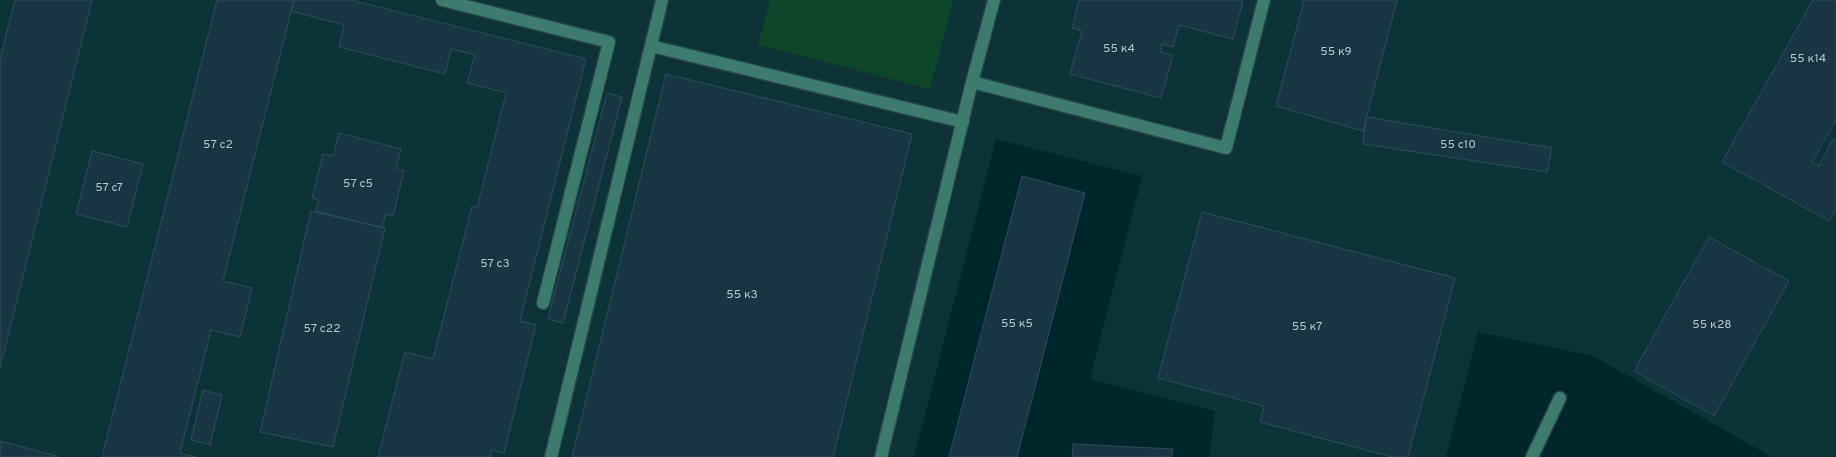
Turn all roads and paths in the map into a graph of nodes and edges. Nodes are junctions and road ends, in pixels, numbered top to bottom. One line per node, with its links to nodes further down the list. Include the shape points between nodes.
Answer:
1 (442, 0): 8 (lane, via 609,42)
2 (662, 0): 5 (lane)
3 (994, 0): 6 (lane)
4 (1264, 0): 6 (lane, via 1226,148)
5 (651, 46): 7 (lane); 10 (lane)
6 (972, 82): 7 (lane)
7 (963, 122): 11 (lane)
8 (543, 303)
9 (1560, 398): 12 (lane)
10 (551, 457)
11 (881, 457)
12 (1532, 457)

